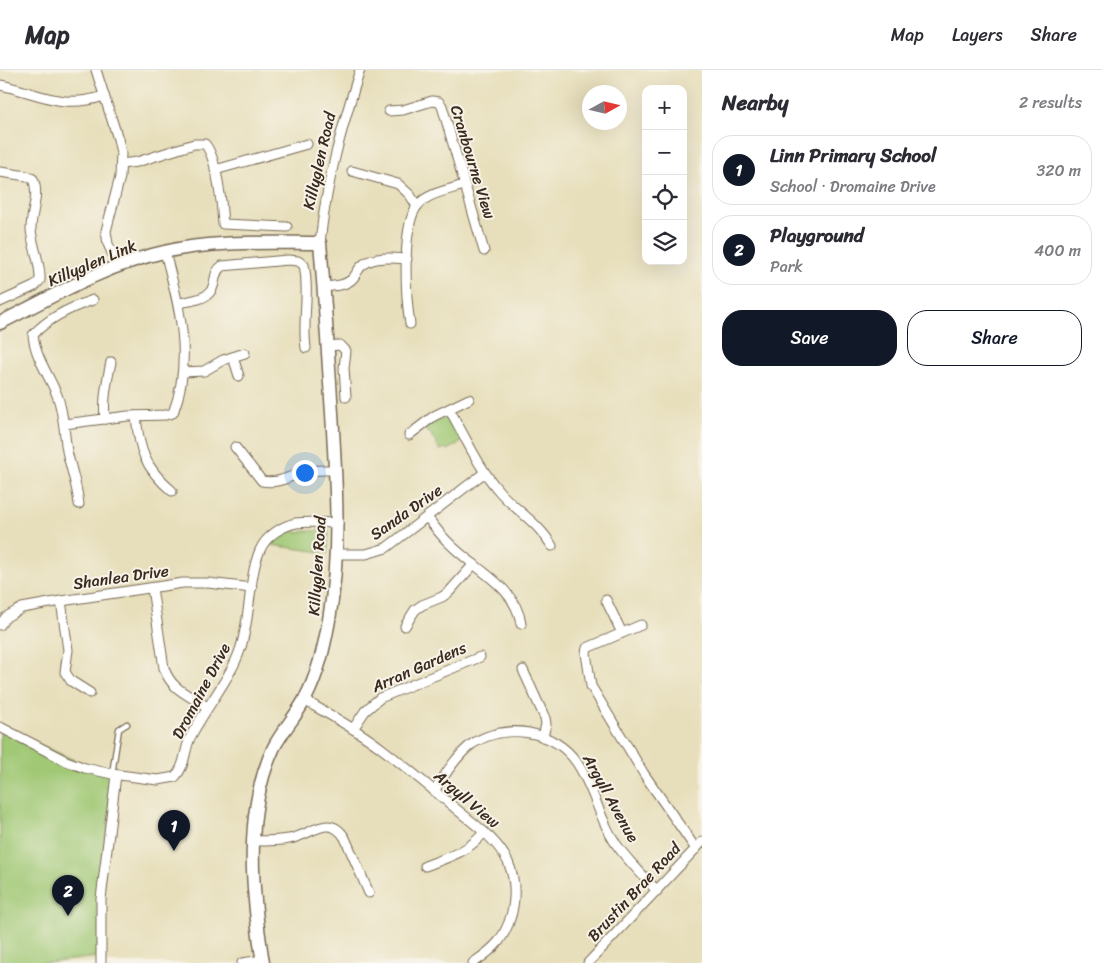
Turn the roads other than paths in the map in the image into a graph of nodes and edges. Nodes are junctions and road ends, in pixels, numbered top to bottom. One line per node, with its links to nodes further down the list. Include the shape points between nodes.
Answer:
1 (96, 70): 4 (street)
2 (360, 70): 14 (street, Killyglen Road, via 333,160)
3 (0, 86): 4 (street, via 63,102)
4 (104, 96): 7 (street, via 118,139)
5 (389, 111): 11 (street, Cranbourne View, via 439,102)
6 (307, 144): 8 (street)
7 (121, 164): 8 (street, via 200,143 208,147); 18 (street, via 106,230 108,244)
8 (215, 170): 13 (street, via 223,224)
9 (352, 171): 12 (street, via 398,184)
10 (0, 172): 21 (street, via 31,177 36,186 32,230 41,274 35,286)
11 (464, 185): 12 (street, via 424,199); 15 (street, Cranbourne View)
12 (417, 206): 17 (street, via 409,224)
13 (287, 227)
14 (320, 243): 16 (street, Killyglen Link, via 212,245); 19 (street, Killyglen Road)
15 (484, 251)
16 (165, 252): 18 (street, Killyglen Link); 22 (street)
17 (407, 259): 19 (street, via 386,258 369,262 347,283); 24 (street)
18 (118, 266): 23 (street, Killyglen Link)
19 (324, 286): 25 (street, Killyglen Road)
20 (93, 300): 37 (street, via 77,305 33,335 42,365 57,395)
21 (0, 302)
22 (179, 303): 26 (street, via 210,293 216,272 222,266 298,261 304,264 306,275); 30 (street, via 184,338)
23 (0, 323)
24 (410, 324)
25 (328, 346): 32 (street, via 340,345 346,351); 40 (street, Killyglen Road)
26 (306, 348)
27 (245, 353): 28 (street)
28 (233, 357): 30 (street, via 204,371); 31 (street)
29 (111, 362): 36 (street, via 105,386)
30 (183, 372): 35 (street, via 173,413)
31 (239, 376)
32 (346, 396)
33 (469, 399): 34 (street)
34 (449, 409): 38 (street); 41 (street)
35 (136, 416): 36 (street); 42 (street, via 145,459 153,473)
36 (105, 419): 37 (street)
37 (64, 424): 43 (street)
38 (409, 435)
39 (234, 447): 40 (street, via 262,481 273,483 305,472)
40 (335, 470): 45 (street, Killyglen Road)
41 (484, 473): 44 (street, Sanda Drive); 46 (street, via 541,529)
42 (172, 491)
43 (79, 504)
44 (427, 517): 47 (street, Sanda Drive, via 377,552); 48 (street, via 450,545)
45 (338, 523): 47 (street, Killyglen Road); 50 (street, Dromaine Drive, via 297,523 276,532 261,548)
46 (552, 546)
47 (337, 554): 61 (street, Killyglen Road, via 322,655)
48 (474, 564): 53 (street, via 505,591 517,609); 56 (street, via 449,592 415,610)
49 (152, 588): 50 (street, Shanlea Drive, via 196,583); 52 (street, Shanlea Drive); 62 (street, via 167,678)
50 (252, 588): 62 (street, Dromaine Drive, via 240,652)
51 (606, 600): 57 (street)
52 (61, 601): 54 (street, Shanlea Drive, via 22,608 6,617); 60 (street, via 68,650 66,672 71,681)
53 (520, 624)
54 (0, 625)
55 (640, 625): 57 (street)
56 (405, 626)
57 (622, 633): 71 (street, via 587,648 591,686 644,774)
58 (480, 657): 65 (street, Arran Gardens, via 380,698 368,707)
59 (523, 670): 66 (street, via 545,718)
60 (90, 693)
61 (304, 700): 65 (street, Argyll View); 70 (street, Killyglen Road, via 274,747 258,800)
62 (208, 707): 67 (street, Dromaine Drive, via 190,737 182,766 174,777 158,780)
63 (127, 724): 67 (lane, via 119,729)
64 (0, 728): 67 (street, Dromaine Drive, via 66,761)
65 (353, 729): 68 (street, Argyll View)
66 (543, 737): 68 (street, Argyll Avenue, via 510,732 480,740 456,759); 73 (street, Argyll Avenue, via 564,749 575,760 614,839)
67 (114, 775): 76 (street, via 101,899)
68 (434, 791): 69 (street, Argyll View)
69 (484, 832): 72 (street, via 469,848); 78 (street, Argyll View, via 508,862 514,888 513,902 510,918 499,941)
70 (254, 841): 74 (street, via 290,839 322,826 333,827 344,838); 75 (street, Killyglen Road, via 257,916)
71 (699, 845): 73 (street, Brustin Brae Road)
72 (424, 866)
73 (657, 891): 79 (street, Brustin Brae Road)
74 (369, 893)
75 (263, 962): 77 (street)
76 (101, 963)
77 (242, 963)
78 (472, 963)
79 (588, 963)

